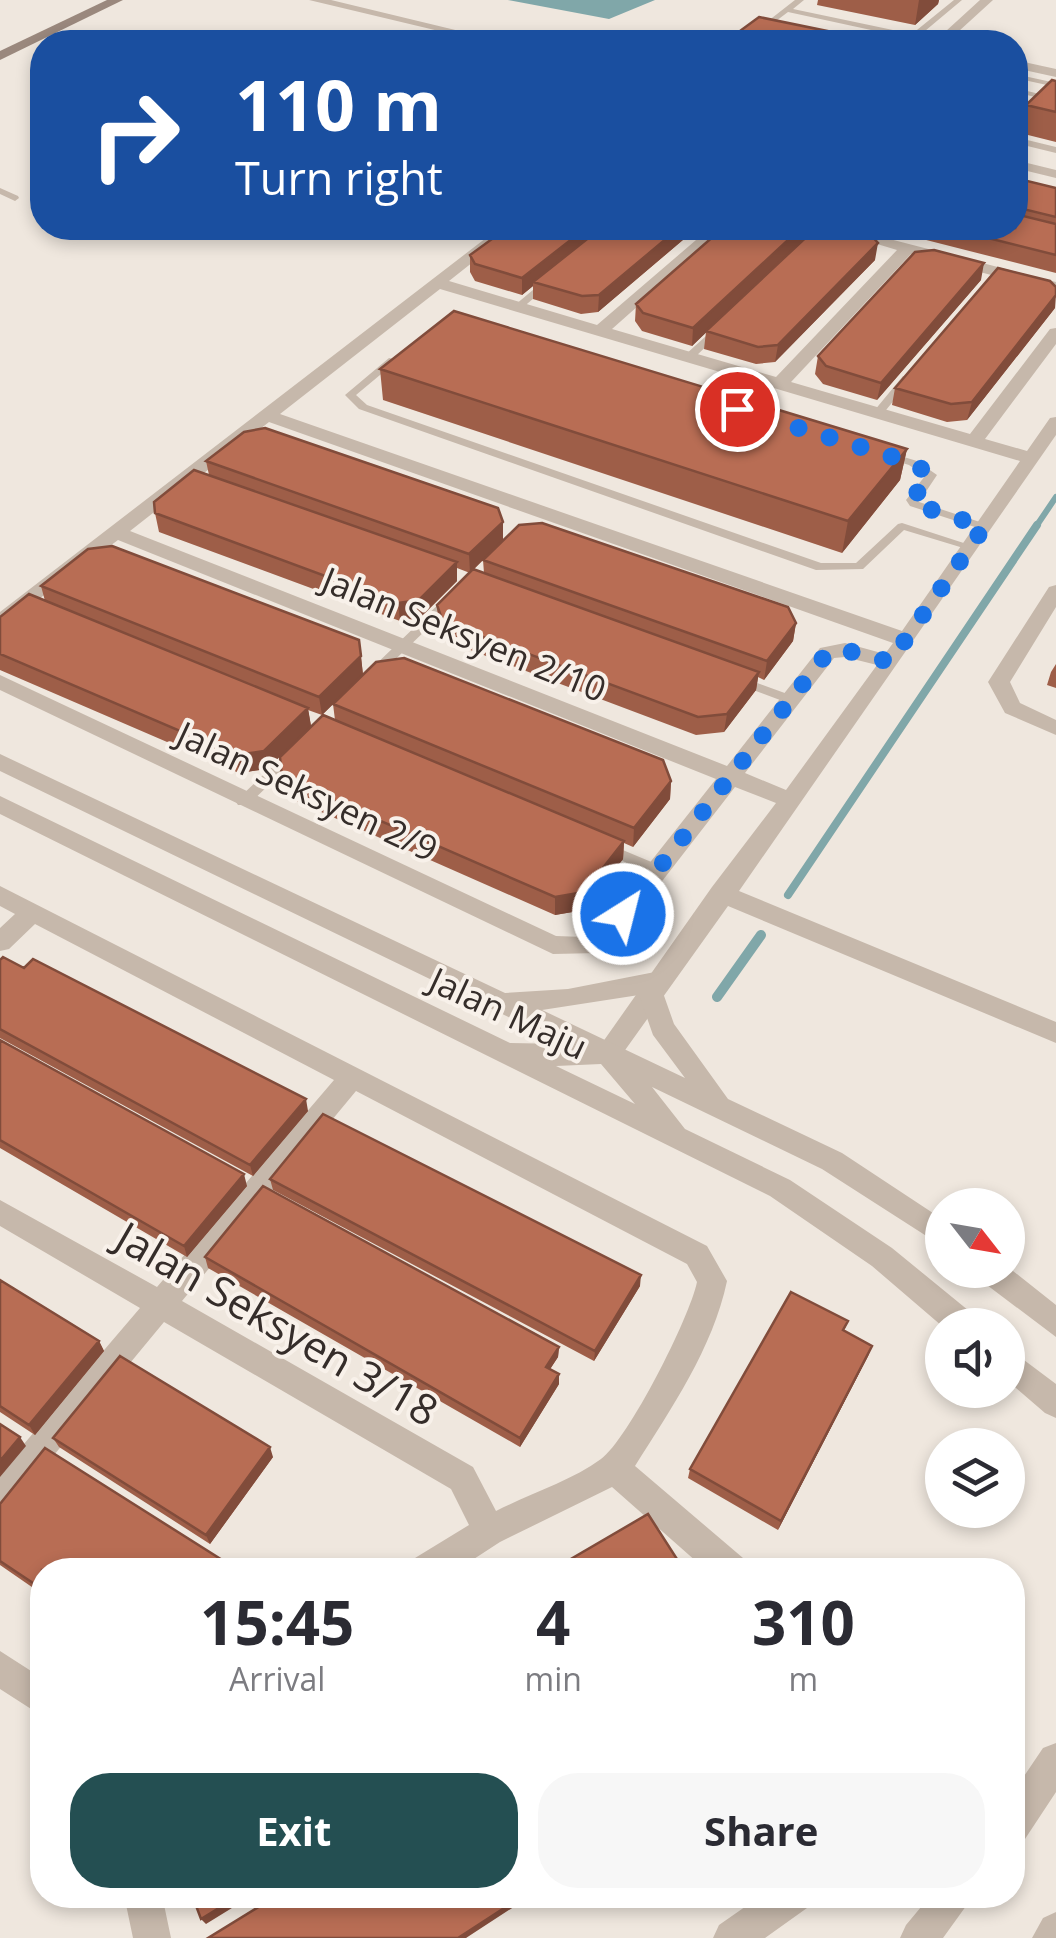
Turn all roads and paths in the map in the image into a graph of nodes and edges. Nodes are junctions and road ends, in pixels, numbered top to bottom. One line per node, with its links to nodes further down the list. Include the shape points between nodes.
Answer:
1 (92, 0): 8 (main road)
2 (315, 0): 14 (street)
3 (800, 0): 7 (lane)
4 (958, 0): 17 (lane)
5 (987, 0): 18 (street)
6 (121, 4): 8 (main road); 13 (main road)
7 (787, 10): 9 (lane); 16 (lane)
8 (64, 19): 11 (main road); 12 (main road)
9 (771, 22): 10 (lane); 15 (lane)
10 (789, 26)
11 (36, 30)
12 (45, 30)
13 (72, 30)
14 (446, 30)
15 (760, 30)
16 (870, 30)
17 (923, 30)
18 (952, 30)
19 (30, 32): 21 (main road)
20 (30, 39): 23 (main road)
21 (0, 44)
22 (30, 51): 24 (main road)
23 (0, 56)
24 (0, 65)
25 (1028, 67): 26 (street)
26 (1056, 73)
27 (1028, 79): 28 (lane)
28 (1056, 85)
29 (1028, 93): 30 (lane)
30 (1040, 96): 31 (lane); 32 (lane)
31 (1056, 100)
32 (1028, 109)
33 (1028, 143): 34 (lane)
34 (1056, 150)
35 (1028, 167): 36 (street)
36 (1056, 174)
37 (0, 190): 38 (lane)
38 (15, 198)
39 (493, 240): 45 (street)
40 (704, 240): 50 (street)
41 (877, 240): 42 (street)
42 (908, 248): 43 (street); 55 (street)
43 (996, 271): 46 (lane); 47 (street)
44 (559, 273): 48 (lane)
45 (438, 283): 48 (street); 57 (street)
46 (984, 285)
47 (1056, 287)
48 (518, 306): 50 (street)
49 (730, 318): 53 (lane)
50 (600, 331): 53 (street)
51 (1056, 333): 59 (street)
52 (405, 350): 64 (lane, via 350,394 363,407 820,567 860,566 902,526)
53 (689, 357): 55 (street)
54 (914, 370): 56 (lane)
55 (779, 384): 56 (street)
56 (878, 413): 59 (street)
57 (269, 416): 63 (street, via 201,477); 68 (street, via 538,518)
58 (1056, 422): 61 (street)
59 (974, 441): 61 (street)
60 (876, 452): 62 (lane, via 930,475 914,504)
61 (1031, 458): 62 (street)
62 (984, 527): 64 (street)
63 (116, 532): 67 (street, via 46,598); 69 (street, Jalan Seksyen 2/10)
64 (970, 547): 68 (street)
65 (1056, 592): 75 (street, via 999,682 1002,700 1020,715)
66 (457, 593): 69 (lane)
67 (0, 622)
68 (906, 640): 70 (street)
69 (403, 644): 73 (lane); 78 (street, Jalan Seksyen 2/10)
70 (890, 662): 74 (street, via 845,650 827,653); 79 (street)
71 (732, 678): 74 (lane)
72 (0, 682): 80 (street, Jalan Seksyen 2/9)
73 (363, 684)
74 (788, 699): 78 (street)
75 (1056, 728)
76 (310, 736): 80 (lane)
77 (0, 762): 89 (street, Jalan Maju)
78 (729, 776): 79 (street, Jalan Seksyen 2/10); 83 (street)
79 (788, 800): 84 (street)
80 (243, 802): 83 (street, Jalan Seksyen 2/9, via 553,946 590,946)
81 (0, 804): 91 (street, Jalan Maju)
82 (586, 839): 83 (lane)
83 (656, 870)
84 (720, 893): 88 (street); 90 (street)
85 (0, 895): 86 (street)
86 (33, 912): 87 (street); 93 (street)
87 (0, 942)
88 (656, 987): 89 (street); 92 (street); 94 (street, via 662,1028)
89 (503, 1002): 92 (street, Jalan Maju)
90 (1056, 1033)
91 (490, 1048): 92 (street, via 537,1056); 95 (street, Jalan Maju)
92 (608, 1052): 94 (street, Jalan Maju); 95 (street, via 613,1066)
93 (352, 1077): 99 (street); 104 (street, via 697,1255 712,1280 706,1309 664,1393)
94 (725, 1108): 97 (street, Jalan Maju, via 832,1161)
95 (688, 1144): 100 (street, Jalan Maju, via 832,1221)
96 (0, 1212): 99 (street, Jalan Seksyen 3/18)
97 (925, 1223)
98 (1011, 1288): 101 (street)
99 (160, 1306): 105 (street); 106 (street, Jalan Seksyen 3/18, via 462,1478)
100 (942, 1308)
101 (1056, 1323)
102 (1025, 1377): 103 (street)
103 (1056, 1403)
104 (614, 1469): 106 (street); 108 (street)
105 (0, 1496)
106 (489, 1531): 107 (street)
107 (446, 1558)
108 (717, 1558)
109 (0, 1668): 110 (street)
110 (30, 1690)
111 (1056, 1761): 112 (street)
112 (1025, 1807)
113 (146, 1908): 117 (street)
114 (775, 1908): 118 (street)
115 (944, 1908): 119 (street)
116 (1056, 1931): 120 (street)
117 (152, 1938)
118 (732, 1938)
119 (919, 1938)
120 (1051, 1938)

